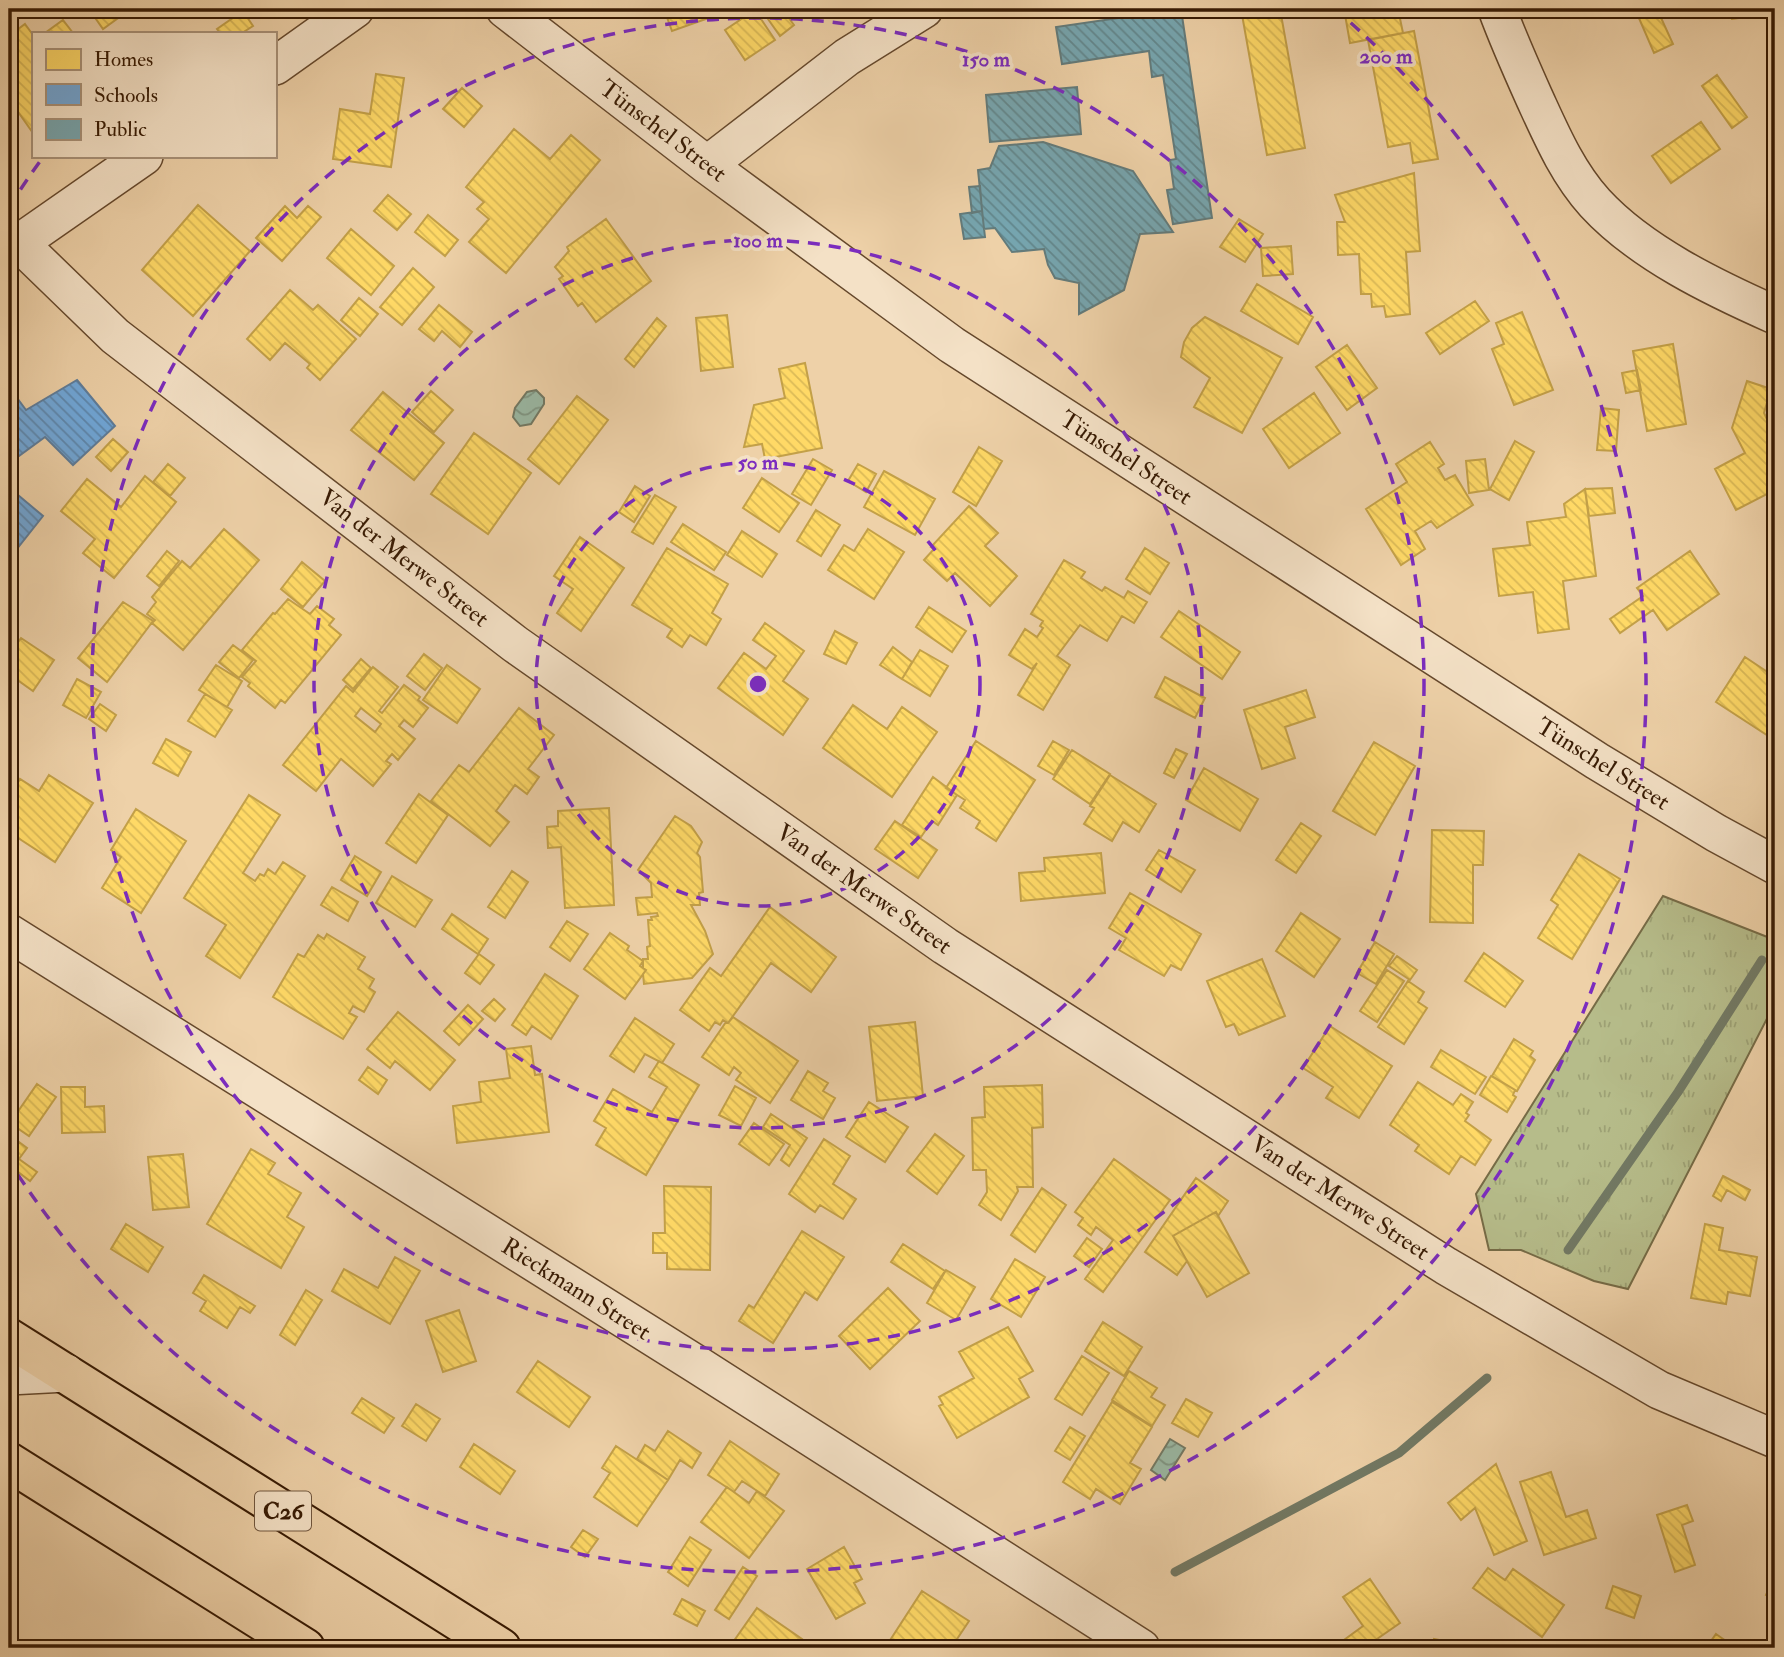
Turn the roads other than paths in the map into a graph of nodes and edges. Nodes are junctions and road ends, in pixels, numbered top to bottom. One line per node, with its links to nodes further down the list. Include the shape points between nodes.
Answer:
1 (355, 9): 5 (street)
2 (505, 9): 7 (street, Tünschel Street)
3 (925, 9): 7 (street, via 847,57)
4 (1497, 9): 9 (street, via 1568,168 1596,204 1648,248)
5 (276, 65)
6 (141, 158): 8 (street)
7 (708, 165): 10 (street, Tünschel Street, via 952,345 1597,761)
8 (14, 246): 15 (street, Van der Merwe Street, via 115,336 515,644 945,946 1446,1266 1659,1390)
9 (1775, 315)
10 (1775, 865)
11 (9, 933): 19 (street, Rieckmann Street)
12 (9, 1338): 13 (main road, C26)
13 (66, 1373): 14 (street); 18 (main road, C26)
14 (9, 1376)
15 (1775, 1439)
16 (13, 1468): 17 (main road)
17 (305, 1648)
18 (501, 1648)
19 (1141, 1648)

